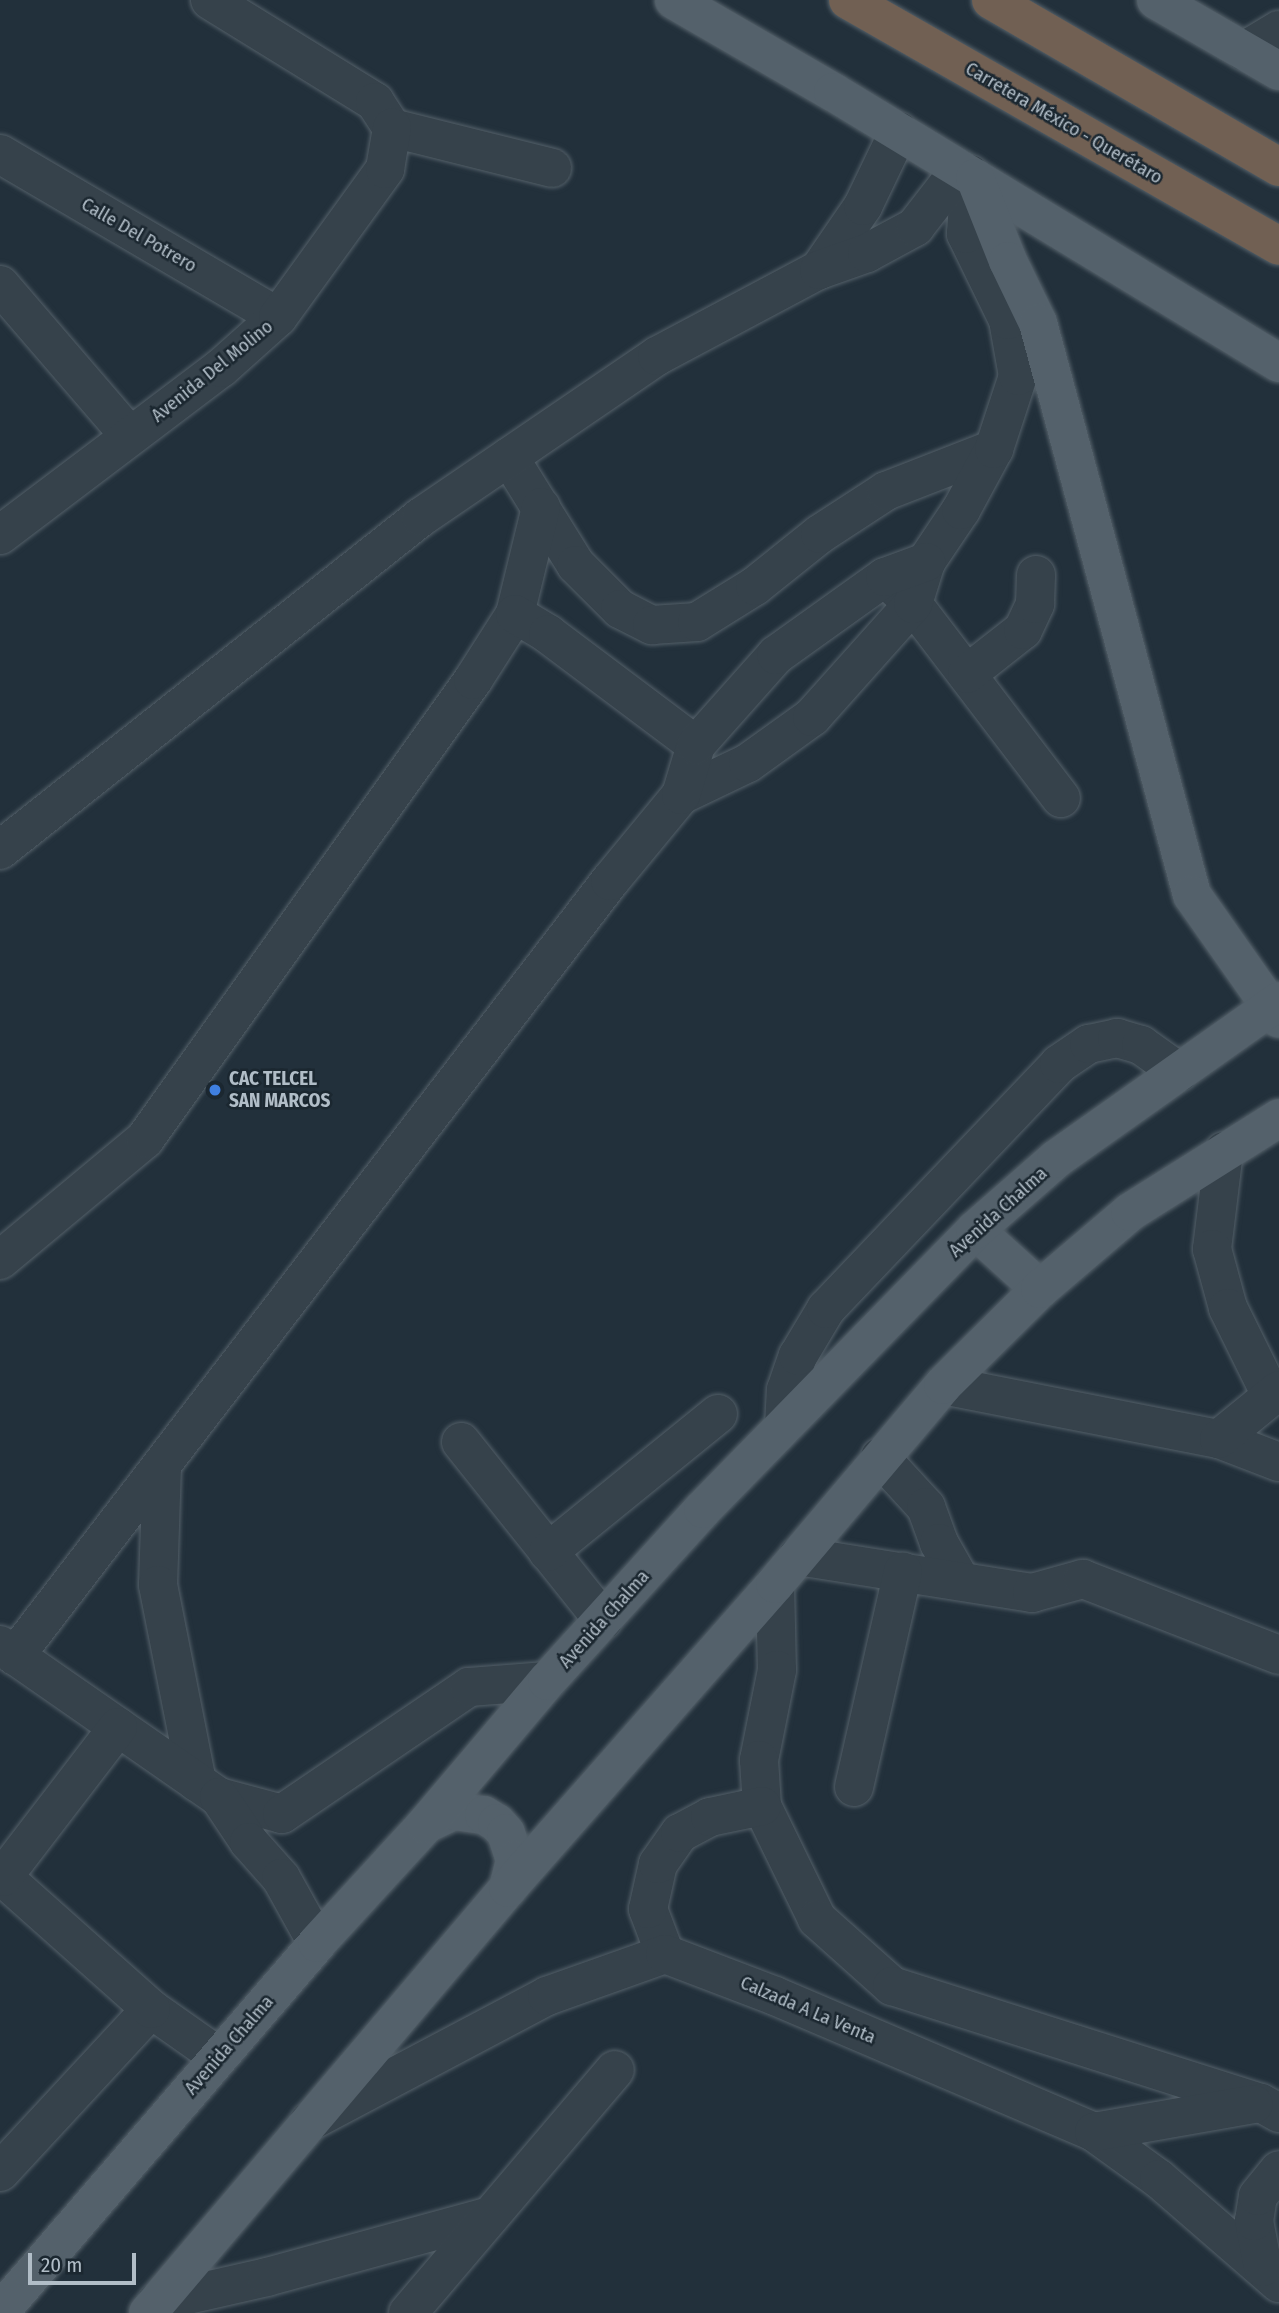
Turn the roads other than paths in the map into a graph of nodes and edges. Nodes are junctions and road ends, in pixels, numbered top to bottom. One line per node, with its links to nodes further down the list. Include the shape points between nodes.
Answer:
1 (210, 0): 9 (street, via 375,102)
2 (674, 0): 10 (main road)
3 (848, 0): 15 (highway, Carretera México - Querétaro)
4 (991, 0): 12 (highway)
5 (1156, 0): 7 (main road)
6 (1279, 30): 7 (street)
7 (1244, 51): 8 (main road)
8 (1279, 71)
9 (392, 128): 13 (street); 18 (street, Avenida Del Molino, via 385,169)
10 (899, 131): 14 (main road); 16 (street, via 863,205)
11 (0, 154): 18 (street, Calle Del Potrero)
12 (1279, 167)
13 (552, 168)
14 (968, 174): 16 (street, via 915,227 867,253); 19 (main road); 21 (street, via 966,233 1008,320 1018,376); 35 (main road, via 1038,323 1192,895)
15 (1279, 246)
16 (819, 270): 22 (street, via 657,356)
17 (0, 285): 20 (street)
18 (278, 317): 20 (street, Avenida Del Molino, via 221,368)
19 (1279, 363)
20 (130, 436): 24 (street, Avenida Del Molino)
21 (994, 449): 23 (street, via 886,491 697,622 652,625 620,609 576,565); 25 (street)
22 (509, 457): 23 (street); 34 (street, via 421,517)
23 (541, 508): 29 (street)
24 (0, 535)
25 (926, 562): 27 (street); 28 (street)
26 (1036, 575): 30 (street, via 1035,604 1023,630)
27 (885, 577): 28 (street); 31 (street, via 776,655)
28 (913, 604): 30 (street); 32 (street, via 812,717 748,763)
29 (515, 614): 31 (street); 41 (street, via 145,1139)
30 (967, 674): 33 (street)
31 (696, 745): 32 (street)
32 (681, 795): 51 (street)
33 (1061, 798)
34 (0, 850)
35 (1276, 1008): 36 (main road, Avenida Chalma)
36 (1179, 1072): 39 (street, via 1141,1045 1117,1038 1089,1044 1059,1065); 40 (main road, Avenida Chalma, via 1056,1160)
37 (1279, 1118): 38 (main road)
38 (1224, 1151): 42 (main road, via 1130,1212); 44 (street, via 1212,1249 1228,1308)
39 (920, 1210): 40 (street); 46 (street, via 826,1309 798,1356 786,1390)
40 (968, 1237): 42 (main road); 46 (main road, Avenida Chalma)
41 (0, 1260)
42 (1040, 1289): 43 (main road)
43 (943, 1385): 47 (street); 49 (main road)
44 (1275, 1393): 47 (street)
45 (718, 1414): 52 (street)
46 (784, 1426): 56 (main road, Avenida Chalma)
47 (1219, 1439): 50 (street)
48 (461, 1442): 52 (street)
49 (880, 1457): 53 (main road); 55 (street, via 926,1507)
50 (1279, 1462)
51 (162, 1465): 57 (street); 62 (street, via 158,1585)
52 (548, 1552): 56 (street)
53 (786, 1570): 54 (street); 63 (street, via 777,1670 758,1760); 65 (main road)
54 (903, 1572): 55 (street); 61 (street)
55 (960, 1580): 58 (street, via 1032,1593 1083,1579)
56 (603, 1620): 59 (main road, Avenida Chalma)
57 (7, 1651): 60 (street)
58 (1279, 1655)
59 (547, 1681): 62 (street, via 469,1687 282,1814); 64 (main road, Avenida Chalma)
60 (118, 1727): 62 (street); 68 (street, via 3,1877)
61 (854, 1787)
62 (208, 1789): 66 (street, via 281,1878)
63 (762, 1806): 67 (street, via 710,1817 680,1833 658,1864 648,1909); 71 (street, via 817,1919 892,1986)
64 (426, 1824): 65 (main road, via 454,1811 476,1812 497,1823 515,1860); 66 (main road, Avenida Chalma)
65 (508, 1888): 72 (main road)
66 (317, 1943): 69 (main road, Avenida Chalma)
67 (665, 1954): 72 (street, via 547,1996); 73 (street, Calzada A La Venta)
68 (151, 2009): 69 (street); 75 (street)
69 (219, 2057): 79 (main road, Avenida Chalma)
70 (615, 2070): 76 (street)
71 (1273, 2102): 73 (street)
72 (307, 2123): 78 (main road)
73 (1094, 2132): 77 (street, Calzada A La Venta, via 1160,2179)
74 (1279, 2170): 77 (street, via 1258,2196 1254,2221)
75 (0, 2172)
76 (489, 2216): 78 (street); 80 (street)
77 (1271, 2275)
78 (153, 2307)
79 (0, 2312)
80 (408, 2313)

